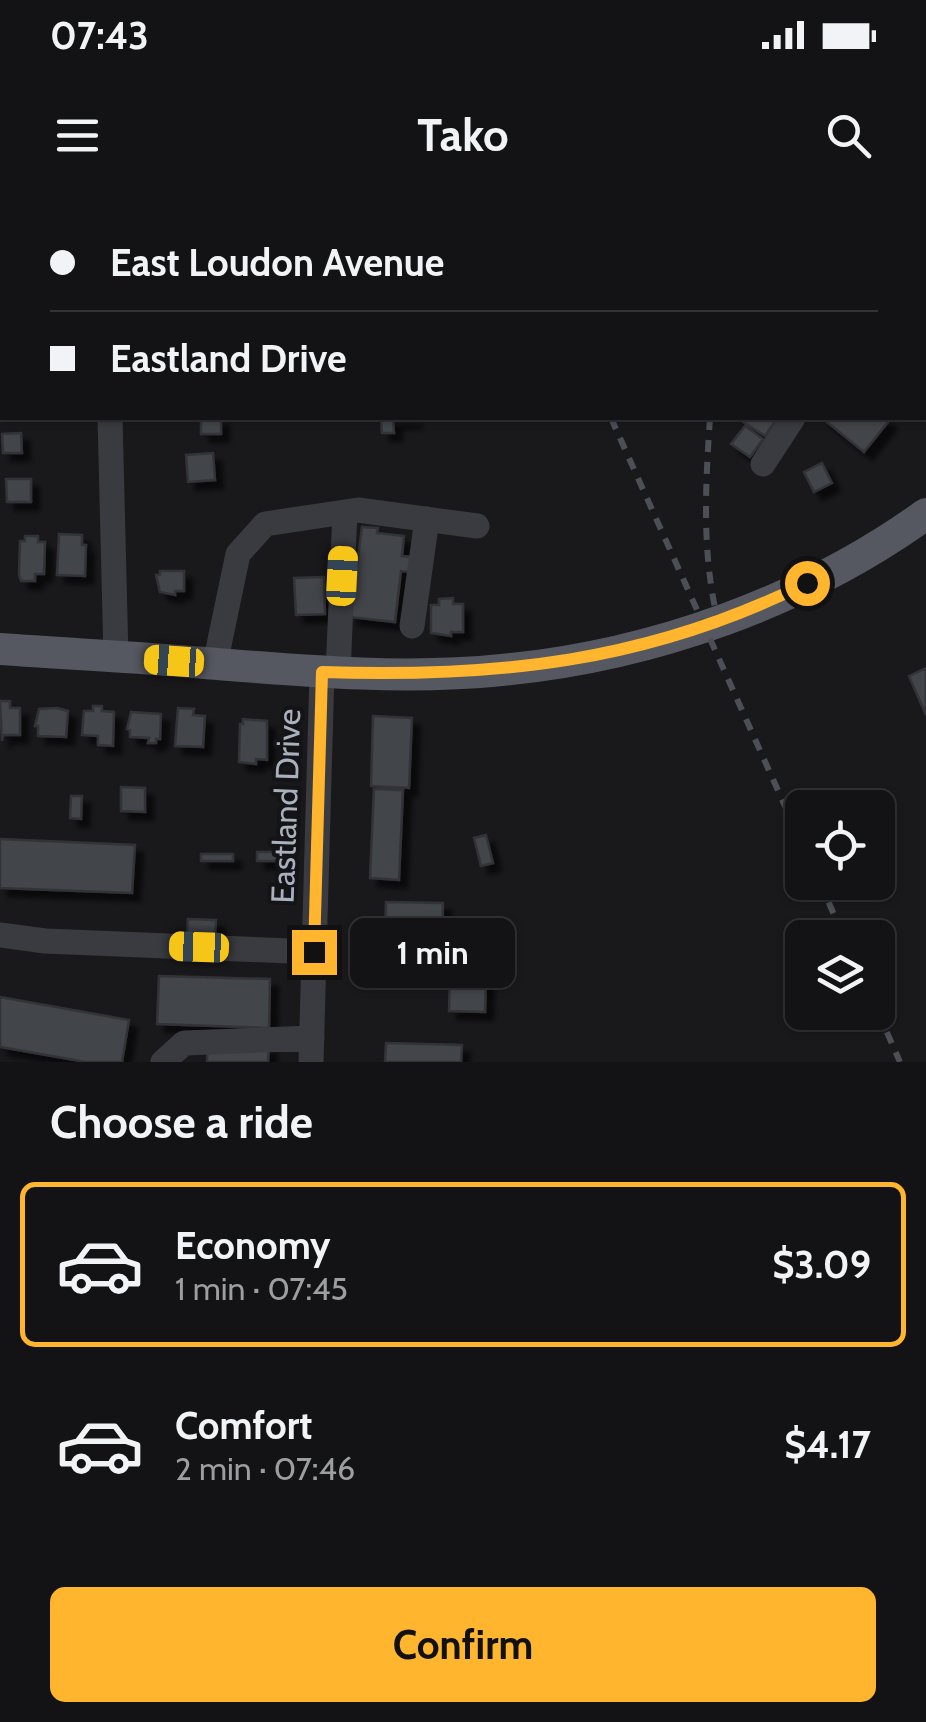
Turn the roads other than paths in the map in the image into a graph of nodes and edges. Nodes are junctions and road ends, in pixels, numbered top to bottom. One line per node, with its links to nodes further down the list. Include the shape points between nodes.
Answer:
1 (110, 420): 10 (street)
2 (793, 420): 3 (street)
3 (763, 464)
4 (345, 512): 6 (street); 11 (street, via 265,524 238,554); 12 (street, Eastland Drive)
5 (926, 514): 12 (main road, via 780,596 642,646 502,670)
6 (427, 519): 7 (street); 8 (street)
7 (477, 526)
8 (412, 626)
9 (0, 650): 10 (main road)
10 (116, 657): 11 (main road)
11 (215, 664): 12 (main road)
12 (330, 672): 14 (street, Eastland Drive)
13 (0, 935): 14 (street)
14 (314, 952): 15 (street, Eastland Drive)
15 (311, 1050): 16 (street, via 184,1042)
16 (163, 1062)

